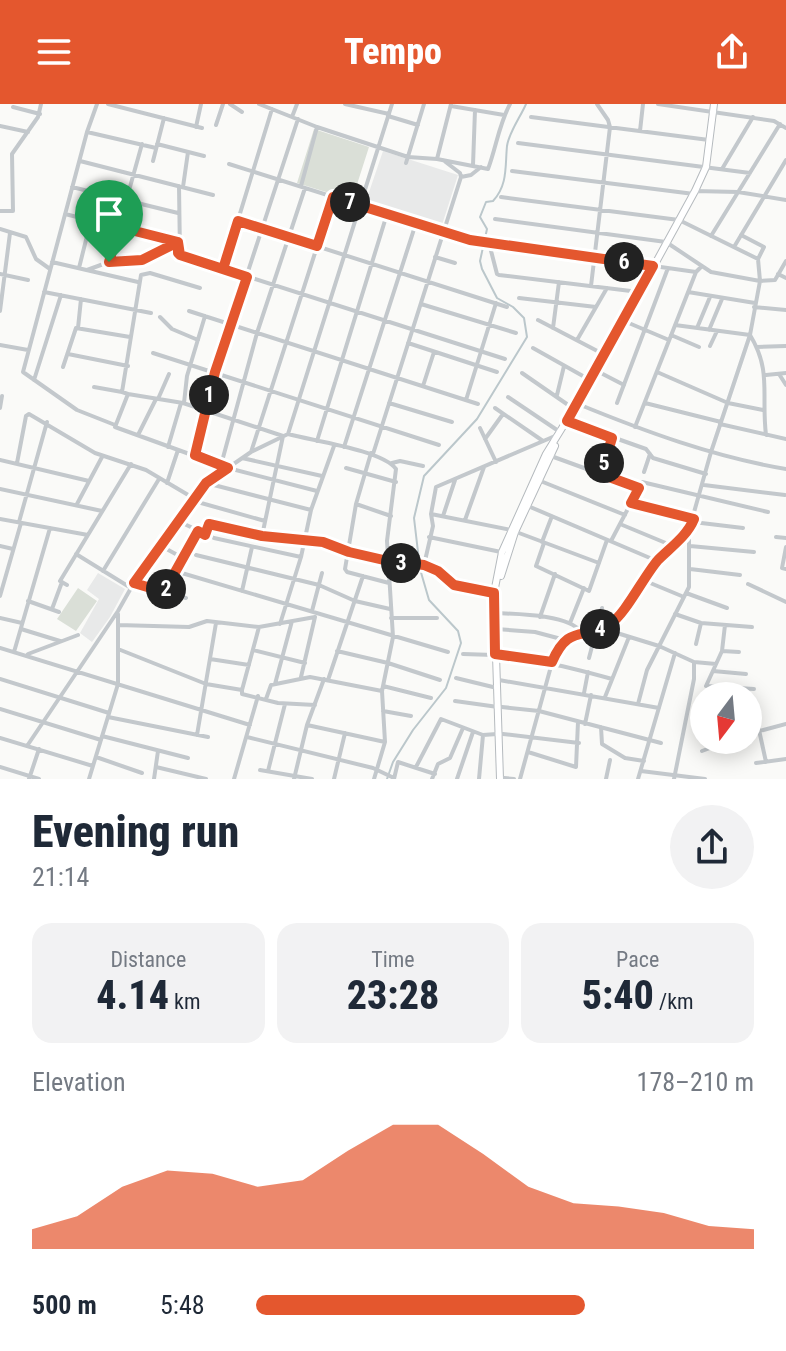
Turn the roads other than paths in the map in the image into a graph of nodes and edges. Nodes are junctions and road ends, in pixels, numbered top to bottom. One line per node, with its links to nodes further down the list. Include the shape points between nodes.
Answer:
1 (41, 104): 22 (street)
2 (97, 104): 37 (street)
3 (108, 104): 27 (street)
4 (201, 104): 27 (street, via 199,127)
5 (223, 104): 29 (street)
6 (259, 104): 19 (street)
7 (297, 104): 28 (street)
8 (345, 104): 23 (street)
9 (392, 104): 23 (street)
10 (424, 104): 30 (street)
11 (510, 104): 24 (street)
12 (597, 104): 34 (street)
13 (643, 104): 35 (street)
14 (658, 104): 18 (street)
15 (234, 105): 21 (street)
16 (451, 105): 20 (street); 47 (street)
17 (13, 107): 22 (street)
18 (713, 108): 26 (street); 38 (main road)
19 (272, 109): 28 (street); 57 (street)
20 (475, 110): 24 (street); 52 (street)
21 (242, 112)
22 (40, 114): 36 (street)
23 (389, 115): 30 (street); 42 (street)
24 (504, 115): 53 (street, via 488,169)
25 (531, 117): 34 (street)
26 (753, 117): 32 (street); 55 (street)
27 (164, 118): 41 (street)
28 (295, 118): 33 (street); 61 (street)
29 (216, 125)
30 (418, 125): 46 (street)
31 (0, 126): 36 (street)
32 (783, 126): 58 (street)
33 (317, 127): 42 (street); 65 (street)
34 (610, 127): 35 (street); 44 (street)
35 (640, 131): 38 (street)
36 (28, 132): 76 (street, via 12,154 13,211)
37 (87, 132): 40 (street); 49 (street)
38 (709, 140): 54 (main road)
39 (518, 143): 44 (street)
40 (142, 144): 41 (street); 59 (street)
41 (157, 146): 43 (street); 50 (street)
42 (379, 147): 46 (street); 74 (street)
43 (188, 152): 45 (street); 64 (street)
44 (607, 155): 54 (street); 62 (street)
45 (204, 156)
46 (407, 160): 47 (street)
47 (440, 160): 52 (street); 60 (street)
48 (786, 160): 71 (street)
49 (79, 161): 59 (street); 63 (street)
50 (153, 161)
51 (229, 164): 57 (street)
52 (473, 165): 53 (street)
53 (481, 167): 60 (street)
54 (706, 167): 55 (street); 66 (main road)
55 (722, 169): 58 (street)
56 (512, 171): 62 (street)
57 (253, 172): 61 (street); 83 (street)
58 (750, 173): 67 (street)
59 (133, 175): 64 (street); 73 (street)
60 (461, 177): 88 (street)
61 (278, 180): 65 (street); 86 (street)
62 (603, 182): 66 (street); 75 (street)
63 (72, 187): 73 (street); 78 (street)
64 (181, 187): 68 (street); 77 (street)
65 (303, 188): 69 (street); 93 (street)
66 (694, 192): 67 (street); 82 (main road)
67 (738, 192): 71 (street); 92 (street)
68 (213, 195)
69 (333, 197): 74 (street); 97 (street)
70 (501, 197): 75 (street)
71 (764, 197): 72 (street); 91 (street)
72 (786, 200)
73 (126, 201): 77 (street); 85 (street)
74 (360, 206): 79 (street); 99 (street)
75 (600, 210): 82 (street); 89 (street)
76 (0, 211)
77 (178, 213): 94 (street)
78 (65, 214): 81 (street); 104 (street)
79 (387, 214): 84 (street); 106 (street)
80 (495, 219): 89 (street)
81 (91, 220): 85 (street); 110 (street)
82 (679, 220): 92 (street); 95 (main road)
83 (238, 221): 86 (street); 113 (street)
84 (416, 223): 88 (street); 115 (street)
85 (119, 227): 94 (street); 105 (street)
86 (263, 228): 93 (street); 119 (street)
87 (0, 229): 90 (street)
88 (443, 232): 96 (street); 100 (street)
89 (597, 232): 95 (street); 101 (street)
90 (10, 233): 112 (street, via 26,237 36,259); 117 (street)
91 (741, 235): 98 (street); 102 (street, via 764,247)
92 (711, 236): 98 (street)
93 (289, 237): 97 (street); 126 (street)
94 (178, 242): 105 (street, via 142,260); 113 (street, via 180,255)
95 (666, 242): 108 (main road); 109 (street)
96 (489, 243): 101 (street); 125 (street, via 497,274)
97 (317, 246): 99 (street); 133 (street)
98 (734, 247): 102 (street)
99 (344, 254): 106 (street); 140 (street)
100 (435, 257): 107 (street); 122 (street)
101 (594, 258): 108 (street); 127 (street)
102 (758, 259): 123 (street)
103 (786, 261): 118 (street)
104 (52, 262): 110 (street); 112 (street)
105 (109, 262): 114 (street)
106 (372, 263): 115 (street); 150 (street)
107 (455, 263)
108 (653, 266): 111 (street); 131 (main road)
109 (702, 266): 116 (street); 123 (street)
110 (79, 268): 114 (street)
111 (668, 268): 116 (street); 164 (street)
112 (50, 269): 130 (street)
113 (223, 269): 119 (street)
114 (87, 270): 124 (street)
115 (400, 272): 122 (street); 155 (street)
116 (696, 272): 132 (street)
117 (2, 274): 121 (street); 148 (street)
118 (778, 274): 120 (street); 123 (street, via 775,280)
119 (247, 277): 126 (street); 157 (street)
120 (786, 278)
121 (28, 280)
122 (428, 281): 141 (street); 142 (street)
123 (760, 281): 143 (street)
124 (138, 282): 128 (street, via 150,273); 146 (street)
125 (559, 282): 127 (street); 139 (street)
126 (273, 285): 133 (street); 167 (street)
127 (591, 286): 129 (street)
128 (200, 288)
129 (607, 288): 131 (street); 145 (street)
130 (44, 292): 134 (street); 182 (street)
131 (639, 292): 156 (main road)
132 (688, 292): 135 (street); 159 (street)
133 (301, 294): 140 (street); 174 (street)
134 (61, 295): 138 (street); 207 (street)
135 (711, 296): 137 (street); 162 (street)
136 (519, 298): 139 (street)
137 (723, 298): 143 (street); 165 (street)
138 (81, 299): 146 (street); 160 (street)
139 (556, 302): 145 (street); 161 (street)
140 (329, 303): 150 (street); 183 (street)
141 (496, 303): 144 (street); 158 (street)
142 (421, 304): 158 (street); 163 (street)
143 (754, 305): 147 (street); 169 (street)
144 (507, 307)
145 (596, 307): 173 (street)
146 (134, 309): 151 (street); 170 (street)
147 (786, 310)
148 (0, 311)
149 (189, 311): 152 (street)
150 (358, 312): 155 (street); 190 (street)
151 (151, 313)
152 (205, 316): 157 (street); 172 (street)
153 (160, 317): 172 (street, via 172,329)
154 (538, 320): 161 (street)
155 (385, 321): 163 (street); 196 (street)
156 (624, 321): 164 (street); 188 (main road)
157 (232, 325): 167 (street); 198 (street)
158 (490, 325): 168 (street); 185 (street)
159 (675, 325): 162 (street); 171 (street)
160 (78, 328): 170 (street); 187 (street)
161 (553, 328): 173 (street)
162 (697, 328): 165 (street)
163 (412, 330): 175 (street); 185 (street)
164 (644, 330): 171 (street); 210 (street)
165 (709, 330): 166 (street)
166 (717, 331): 169 (street); 177 (street)
167 (257, 333): 174 (street); 208 (street)
168 (516, 333)
169 (750, 335): 180 (street); 226 (street)
170 (130, 337): 193 (street)
171 (670, 338): 179 (street); 200 (street)
172 (198, 340): 191 (street)
173 (577, 340): 188 (street)
174 (286, 342): 183 (street); 214 (street)
175 (408, 343): 184 (street); 206 (street)
176 (0, 345): 182 (street)
177 (710, 346)
178 (786, 346): 180 (street)
179 (699, 347)
180 (757, 347): 205 (street)
181 (533, 348): 194 (street)
182 (28, 350): 207 (street, via 23,372)
183 (314, 351): 190 (street); 220 (street)
184 (434, 352): 192 (street); 212 (street)
185 (481, 352): 189 (street); 192 (street)
186 (153, 353): 191 (street)
187 (67, 354): 193 (street); 195 (street)
188 (605, 355): 197 (main road)
189 (505, 359)
190 (342, 360): 196 (street); 231 (street)
191 (190, 365): 198 (street); 222 (street)
192 (477, 365): 199 (street); 221 (street)
193 (128, 366): 215 (street)
194 (564, 366): 209 (street); 218 (street)
195 (63, 367)
196 (369, 369): 206 (street); 235 (street)
197 (597, 371): 209 (main road); 210 (street)
198 (215, 372): 208 (street); 232 (street)
199 (497, 372)
200 (657, 372): 225 (street); 226 (street)
201 (522, 373): 218 (street)
202 (786, 373): 204 (street)
203 (169, 374): 219 (street)
204 (779, 374): 205 (street); 211 (street)
205 (766, 375): 233 (street)
206 (397, 378): 212 (street); 223 (street)
207 (34, 380): 241 (street, via 77,410)
208 (243, 381): 214 (street); 236 (street)
209 (591, 381): 228 (main road)
210 (624, 385): 224 (street)
211 (786, 385)
212 (423, 386): 221 (street)
213 (94, 387): 215 (street)
214 (270, 390): 220 (street); 244 (street)
215 (125, 393): 219 (street); 241 (street)
216 (2, 396): 229 (street)
217 (508, 397): 246 (street)
218 (558, 398): 228 (street)
219 (157, 399): 222 (street); 247 (street)
220 (299, 400): 231 (street); 248 (street)
221 (466, 400): 227 (street)
222 (182, 403): 232 (street); 257 (street)
223 (389, 403): 239 (street); 242 (street)
224 (617, 403)
225 (645, 403): 240 (street); 243 (street)
226 (728, 403): 233 (street); 240 (street)
227 (478, 404)
228 (576, 406): 237 (main road); 243 (street)
229 (0, 408)
230 (495, 408): 234 (street)
231 (327, 409): 235 (street); 254 (street)
232 (205, 410): 236 (street); 264 (street)
233 (763, 410): 249 (street)
234 (503, 414): 251 (street); 253 (street)
235 (354, 417): 242 (street); 258 (street)
236 (233, 419): 244 (street); 273 (street)
237 (567, 421): 246 (main road); 250 (street)
238 (47, 422): 266 (street); 270 (street, via 26,416); 276 (street)
239 (452, 422)
240 (721, 423): 249 (street); 261 (street)
241 (115, 425): 247 (street)
242 (381, 426): 255 (street); 262 (street)
243 (635, 427): 261 (street)
244 (258, 428): 248 (street); 260 (street)
245 (480, 428): 251 (street)
246 (559, 433): 253 (street); 265 (main road)
247 (138, 435): 257 (street)
248 (286, 435): 254 (street); 260 (street); 274 (street)
249 (766, 435): 252 (street)
250 (612, 438): 263 (street); 283 (street)
251 (485, 439): 269 (street)
252 (786, 439)
253 (543, 441): 269 (street)
254 (317, 442): 256 (street)
255 (439, 445)
256 (334, 446): 258 (street); 285 (street)
257 (168, 447): 259 (street)
258 (344, 447): 262 (street)
259 (178, 450): 264 (street); 292 (street)
260 (251, 452): 267 (street)
261 (711, 452): 280 (street); 284 (street)
262 (372, 454): 271 (street); 282 (street)
263 (650, 454): 281 (street); 284 (street)
264 (195, 455): 273 (street)
265 (549, 455): 283 (street); 289 (main road)
266 (102, 456): 272 (street); 290 (street)
267 (242, 458): 274 (street); 278 (street)
268 (0, 460): 270 (street)
269 (496, 462): 277 (street)
270 (17, 463): 276 (street)
271 (392, 463): 275 (street); 291 (street)
272 (131, 464): 286 (street); 308 (street)
273 (221, 465): 278 (street)
274 (277, 465): 285 (street); 288 (street)
275 (423, 466)
276 (34, 467): 290 (street); 298 (street)
277 (484, 467): 287 (street); 316 (street)
278 (228, 468): 288 (street); 293 (street)
279 (346, 468): 282 (street)
280 (786, 469)
281 (644, 472)
282 (365, 473): 291 (street); 305 (street)
283 (601, 474): 295 (street)
284 (706, 474): 294 (street)
285 (322, 476): 297 (street)
286 (159, 479): 292 (street); 358 (street)
287 (455, 479): 310 (street, via 436,487); 313 (street)
288 (274, 480): 297 (street); 302 (street)
289 (537, 480): 306 (main road); 311 (street); 326 (main road)
290 (89, 481): 304 (street)
291 (396, 482): 312 (street)
292 (167, 483): 301 (street)
293 (206, 483): 301 (street); 302 (street)
294 (704, 485): 299 (street); 300 (street)
295 (639, 488): 300 (street, via 642,482); 303 (street)
296 (0, 489): 298 (street)
297 (317, 491): 307 (street)
298 (27, 494): 304 (street); 320 (street)
299 (785, 495)
300 (701, 496): 309 (street); 317 (street)
301 (194, 500): 318 (street); 319 (street)
302 (270, 500): 307 (street); 319 (street)
303 (631, 503): 311 (street); 317 (street)
304 (77, 504): 308 (street)
305 (356, 504): 312 (street); 343 (street)
306 (528, 506): 314 (street); 326 (main road)
307 (311, 510): 333 (street)
308 (102, 511): 327 (street)
309 (768, 512)
310 (431, 514): 313 (street); 330 (street)
311 (625, 515): 321 (street)
312 (391, 516): 350 (street)
313 (443, 516): 316 (street)
314 (552, 516): 334 (street); 335 (street)
315 (0, 519): 320 (street)
316 (465, 520): 326 (street)
317 (694, 520): 323 (street); 324 (street)
318 (178, 521): 325 (street); 337 (street)
319 (265, 521): 329 (street)
320 (20, 523): 322 (street); 342 (street)
321 (620, 524): 334 (street); 338 (street)
322 (50, 528): 327 (street); 378 (street)
323 (743, 528)
324 (689, 530): 338 (street); 339 (street)
325 (198, 531): 328 (street); 349 (street)
326 (513, 531): 335 (street); 345 (main road)
327 (88, 535): 346 (street)
328 (205, 535): 329 (street, via 209,524); 340 (street)
329 (262, 536): 333 (street)
330 (429, 537): 345 (street); 353 (street)
331 (776, 537): 332 (street)
332 (786, 538)
333 (304, 540): 343 (street); 348 (street)
334 (610, 540): 351 (street); 352 (street)
335 (543, 542): 352 (street); 362 (street, via 536,566)
336 (0, 546): 342 (street)
337 (161, 546): 349 (street); 369 (street)
338 (673, 546): 351 (street)
339 (690, 546): 344 (street); 355 (street)
340 (252, 547): 348 (street); 354 (street)
341 (786, 547): 356 (street)
342 (14, 549): 360 (street)
343 (349, 552): 350 (street); 364 (street, via 346,571)
344 (754, 552)
345 (505, 553): 374 (main road)
346 (76, 554): 358 (street); 384 (street)
347 (196, 555): 354 (street)
348 (301, 557): 365 (street)
349 (183, 558): 359 (street)
350 (388, 561): 353 (street); 367 (street)
351 (657, 561): 366 (street)
352 (599, 563): 371 (street, via 589,591)
353 (424, 565): 374 (street, via 454,585)
354 (247, 568): 365 (street); 372 (street)
355 (690, 569): 363 (street); 375 (street)
356 (786, 569)
357 (0, 570): 360 (street)
358 (103, 571): 369 (street)
359 (175, 571): 372 (street); 373 (street)
360 (7, 572): 376 (street)
361 (322, 573): 370 (street)
362 (555, 574): 371 (street); 391 (street)
363 (740, 575)
364 (363, 576): 367 (street); 379 (street)
365 (292, 579): 370 (street); 381 (street)
366 (643, 580): 375 (street); 407 (street, via 613,623)
367 (389, 583): 385 (street)
368 (748, 584): 380 (street)
369 (132, 585): 373 (street); 386 (street)
370 (319, 585): 379 (street); 389 (street)
371 (584, 588): 398 (street)
372 (242, 591): 381 (street)
373 (164, 592): 377 (street)
374 (496, 593): 388 (main road)
375 (685, 595): 383 (street); 390 (street)
376 (0, 596)
377 (186, 598)
378 (28, 601): 384 (street); 403 (street)
379 (355, 601): 385 (street); 397 (street)
380 (786, 602)
381 (285, 605): 389 (street); 400 (street)
382 (602, 608): 407 (street)
383 (727, 608)
384 (52, 609): 387 (street)
385 (390, 609): 393 (street)
386 (118, 611): 401 (street); 437 (street)
387 (59, 612)
388 (496, 613): 391 (street); 406 (main road)
389 (315, 614): 395 (street); 397 (street); 433 (street)
390 (675, 614): 399 (street); 415 (street)
391 (540, 617): 398 (street)
392 (0, 618): 403 (street)
393 (391, 618): 394 (street); 410 (street)
394 (437, 618)
395 (292, 621): 400 (street); 428 (street)
396 (216, 622): 401 (street, via 189,627); 404 (street); 430 (street)
397 (347, 622): 410 (street); 419 (street)
398 (570, 623): 408 (street)
399 (701, 623): 402 (street); 414 (street)
400 (280, 624): 404 (street)
401 (118, 625): 417 (street)
402 (725, 625): 405 (street); 420 (street)
403 (21, 626): 413 (street); 421 (street)
404 (259, 627): 418 (street)
405 (752, 627)
406 (496, 629): 412 (street); 426 (main road)
407 (599, 629): 408 (street); 411 (street); 429 (street)
408 (581, 632): 412 (street)
409 (78, 635): 413 (street)
410 (393, 637): 422 (street); 434 (street)
411 (629, 637): 415 (street); 443 (street)
412 (565, 640): 431 (street)
413 (61, 642): 427 (street)
414 (696, 644)
415 (659, 646): 424 (street); 464 (street)
416 (0, 648): 421 (street)
417 (118, 649): 448 (street); 449 (street)
418 (253, 650): 428 (street); 436 (street)
419 (337, 651): 434 (street); 445 (street)
420 (722, 651): 423 (street); 435 (street)
421 (14, 652): 427 (street)
422 (448, 652)
423 (739, 652)
424 (675, 653): 432 (street); 467 (street)
425 (463, 654): 426 (street)
426 (497, 654): 431 (street); 451 (main road)
427 (25, 655): 437 (street)
428 (282, 657): 433 (street); 450 (street)
429 (589, 658)
430 (210, 659): 436 (street); 449 (street)
431 (552, 662): 439 (street); 452 (street)
432 (694, 662): 435 (street); 522 (street)
433 (305, 663): 441 (street)
434 (388, 663): 446 (street); 453 (street)
435 (716, 664): 438 (street)
436 (249, 665): 454 (street)
437 (76, 671): 448 (street); 458 (street)
438 (713, 671): 440 (street); 447 (street)
439 (588, 672): 443 (street); 455 (street)
440 (746, 674)
441 (301, 677): 445 (street); 450 (street)
442 (456, 678): 451 (street)
443 (612, 679): 459 (street)
444 (0, 680): 458 (street)
445 (326, 680): 453 (street); 465 (street)
446 (440, 680)
447 (708, 682)
448 (118, 684): 469 (street); 472 (street)
449 (206, 684): 454 (street); 469 (street)
450 (275, 684): 461 (street)
451 (498, 684): 452 (street); 466 (main road)
452 (545, 687): 455 (street); 471 (street)
453 (382, 688): 460 (street); 470 (street)
454 (242, 690): 457 (street)
455 (584, 693): 456 (street)
456 (591, 695): 459 (street); 476 (street)
457 (258, 696): 461 (street); 478 (street)
458 (59, 697): 472 (street); 474 (street)
459 (605, 697): 464 (street)
460 (431, 698)
461 (266, 699): 463 (street)
462 (455, 701): 466 (street)
463 (286, 703): 465 (street); 495 (street)
464 (638, 704): 467 (street)
465 (315, 705): 479 (street)
466 (500, 707): 471 (street); 485 (main road)
467 (659, 708): 493 (street)
468 (0, 709): 474 (street)
469 (201, 710): 478 (street); 486 (street)
470 (383, 711): 473 (street); 494 (street)
471 (539, 711): 475 (street); 490 (street)
472 (109, 715): 486 (street); 492 (street)
473 (411, 716)
474 (43, 722): 492 (street); 499 (street)
475 (578, 722): 476 (street); 496 (street)
476 (585, 724): 480 (street)
477 (786, 724): 482 (street)
478 (250, 725): 489 (street)
479 (307, 725): 484 (street); 501 (street)
480 (601, 727): 493 (street); 509 (street, via 602,744 625,758)
481 (463, 728): 483 (street); 515 (street, via 441,719); 521 (street, via 450,758 438,764)
482 (762, 729)
483 (473, 732): 487 (street); 534 (street)
484 (345, 733): 494 (street); 506 (street)
485 (502, 734): 487 (street); 490 (street); 536 (main road)
486 (197, 735): 488 (street)
487 (483, 735): 535 (street)
488 (208, 737)
489 (247, 737): 495 (street); 530 (street)
490 (532, 737): 496 (street); 503 (street)
491 (0, 738): 499 (street)
492 (102, 738): 502 (street); 504 (street)
493 (651, 739): 497 (street); 509 (street)
494 (385, 742): 520 (street)
495 (273, 743): 501 (street); 517 (street)
496 (579, 743): 503 (street, via 576,767)
497 (661, 743)
498 (762, 744): 510 (street)
499 (27, 746): 500 (street)
500 (39, 749): 512 (street); 524 (street)
501 (300, 749): 506 (street); 523 (street)
502 (158, 751): 505 (street); 514 (street)
503 (528, 752): 538 (street)
504 (96, 757): 512 (street); 519 (street)
505 (188, 758)
506 (338, 759): 520 (street); 532 (street)
507 (786, 759): 510 (street)
508 (610, 760): 539 (street)
509 (644, 761): 518 (street)
510 (766, 762): 511 (street)
511 (756, 763)
512 (93, 766): 527 (street)
513 (0, 767): 524 (street)
514 (156, 767): 528 (street); 529 (street)
515 (416, 767): 521 (street); 525 (street, via 398,762)
516 (260, 770): 517 (street)
517 (268, 771): 523 (street)
518 (641, 771): 522 (street); 540 (street)
519 (142, 773)
520 (379, 773): 525 (street); 533 (street)
521 (434, 776)
522 (674, 776): 541 (street)
523 (294, 777): 531 (street)
524 (30, 778): 526 (street)
525 (393, 778)
526 (39, 779)
527 (89, 779)
528 (154, 779)
529 (206, 779)
530 (234, 779)
531 (312, 779)
532 (334, 779)
533 (374, 779)
534 (457, 779)
535 (479, 779)
536 (502, 779): 537 (street)
537 (514, 779)
538 (520, 779)
539 (606, 779)
540 (638, 779)
541 (705, 779)

